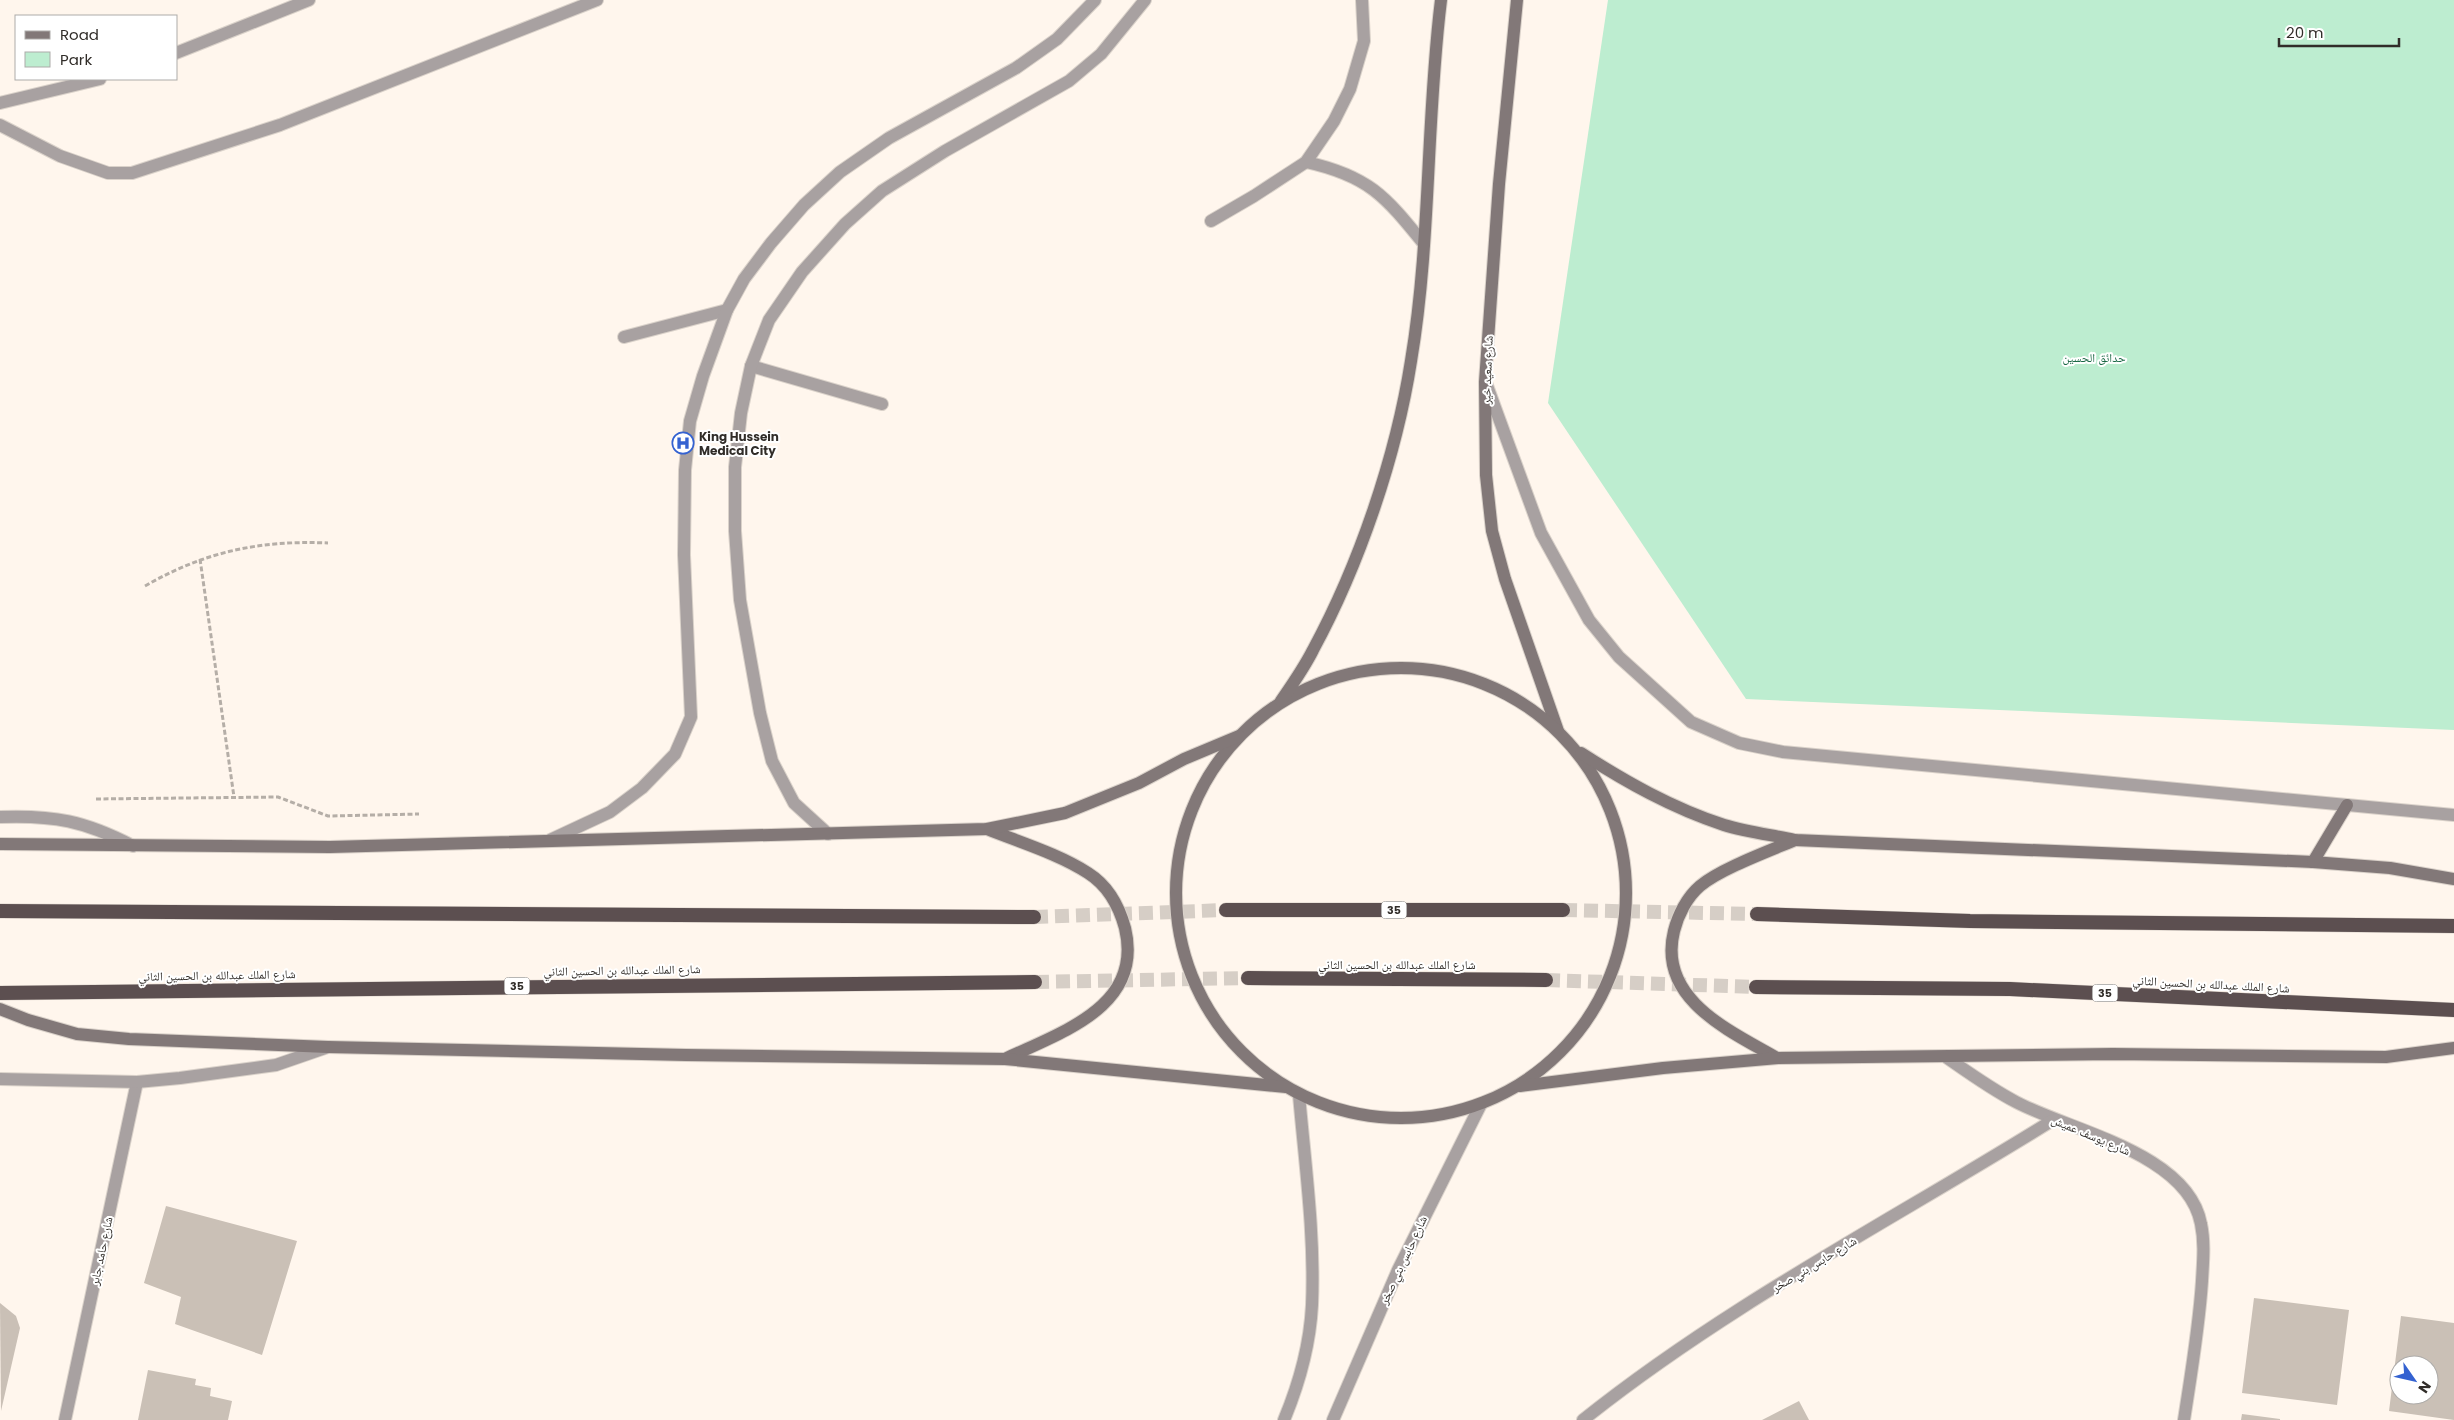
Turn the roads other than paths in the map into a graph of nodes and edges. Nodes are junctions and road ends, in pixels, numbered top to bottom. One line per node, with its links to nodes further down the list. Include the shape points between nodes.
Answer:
1 (309, 0): 8 (street)
2 (597, 0): 11 (street, via 280,125 132,173 108,173 60,156)
3 (1096, 0): 15 (street, via 1057,39 1016,68 889,138 840,172 804,205 771,243 744,279)
4 (1145, 0): 17 (street, via 1101,54 1069,81 882,191 845,224 802,272 769,320)
5 (1362, 0): 12 (street, via 1364,41 1350,89 1334,121)
6 (1441, 0): 14 (main road)
7 (1517, 0): 18 (main road, شارع سعيد خير, via 1499,184)
8 (178, 52)
9 (96, 80): 10 (street)
10 (0, 103)
11 (0, 125)
12 (1306, 162): 13 (street); 14 (street, via 1334,168 1378,191)
13 (1211, 221)
14 (1424, 244): 20 (main road, via 1411,362 1372,514 1332,614)
15 (727, 310): 16 (street); 29 (street, via 690,421 685,470 684,555 691,717 675,754 642,788 610,812)
16 (624, 337)
17 (751, 366): 19 (street); 28 (street, via 741,413 735,467 740,600 772,761 794,803)
18 (1485, 382): 21 (main road, شارع سعيد خير, via 1486,475 1492,531 1505,579); 24 (street, via 1542,532 1589,620 1619,657 1691,722 1739,743 1782,752)
19 (882, 404)
20 (1280, 704): 21 (main road, via 1312,686 1348,674 1385,668 1423,668 1460,674 1495,687 1528,705); 22 (main road)
21 (1558, 731): 23 (main road)
22 (1241, 735): 27 (main road, via 1184,758 1139,783 1064,813); 56 (main road, via 1210,775 1188,821 1177,871 1178,922 1190,972 1212,1017 1245,1056)
23 (1576, 750): 30 (main road, via 1627,783 1670,804 1725,825); 55 (main road, via 1600,786 1617,825 1625,867 1626,910 1618,952 1603,992 1581,1028 1552,1060)
24 (2347, 805): 25 (street); 33 (main road)
25 (2454, 815)
26 (0, 816): 32 (street, via 58,818 87,825)
27 (987, 829): 28 (main road); 52 (main road, via 1089,874 1103,886 1118,907 1126,932 1122,982 1114,996 1102,1007 1054,1035)
28 (828, 834): 29 (main road)
29 (550, 840): 32 (main road, via 330,847)
30 (1795, 840): 33 (main road); 51 (main road, via 1700,886 1677,919 1672,938 1672,958 1686,996 1724,1028)
31 (0, 844): 32 (main road)
32 (133, 846)
33 (2313, 862): 34 (main road, via 2390,868)
34 (2454, 879)
35 (1226, 910): 36 (highway, 35)
36 (1563, 910)
37 (0, 911): 39 (highway)
38 (1757, 914): 40 (highway, via 1970,921)
39 (1034, 917)
40 (2454, 926)
41 (1248, 978): 42 (highway, شارع الملك عبدالله بن الحسين الثاني)
42 (1546, 980)
43 (1035, 982): 45 (highway, شارع الملك عبدالله بن الحسين الثاني / 35)
44 (1756, 988): 47 (highway, شارع الملك عبدالله بن الحسين الثاني / 35, via 2010,989)
45 (0, 992)
46 (0, 1009): 48 (main road, via 77,1034)
47 (2454, 1010)
48 (328, 1047): 52 (main road); 54 (street, via 276,1065)
49 (2454, 1048): 50 (main road, via 2386,1057 2114,1054)
50 (1946, 1057): 51 (main road); 59 (street, شارع يوسف عميش, via 1990,1088)
51 (1778, 1058): 55 (main road)
52 (1004, 1059): 56 (main road)
53 (0, 1079): 54 (street)
54 (137, 1082): 60 (street, شارع حامد جابر)
55 (1518, 1086): 58 (main road)
56 (1286, 1087): 57 (main road)
57 (1299, 1094): 58 (main road, via 1358,1114 1389,1118 1444,1114); 61 (street, via 1312,1306 1305,1355)
58 (1481, 1104): 62 (street, شارع حابس بني صخر, via 1398,1270)
59 (2053, 1120): 63 (street, شارع حابس بني صخر, via 1718,1324); 64 (street, شارع يوسف عميش, via 2112,1142 2142,1158 2171,1176 2192,1197 2201,1223 2204,1251 2199,1318)
60 (65, 1420)
61 (1284, 1420)
62 (1333, 1420)
63 (1583, 1420)
64 (2184, 1420)

